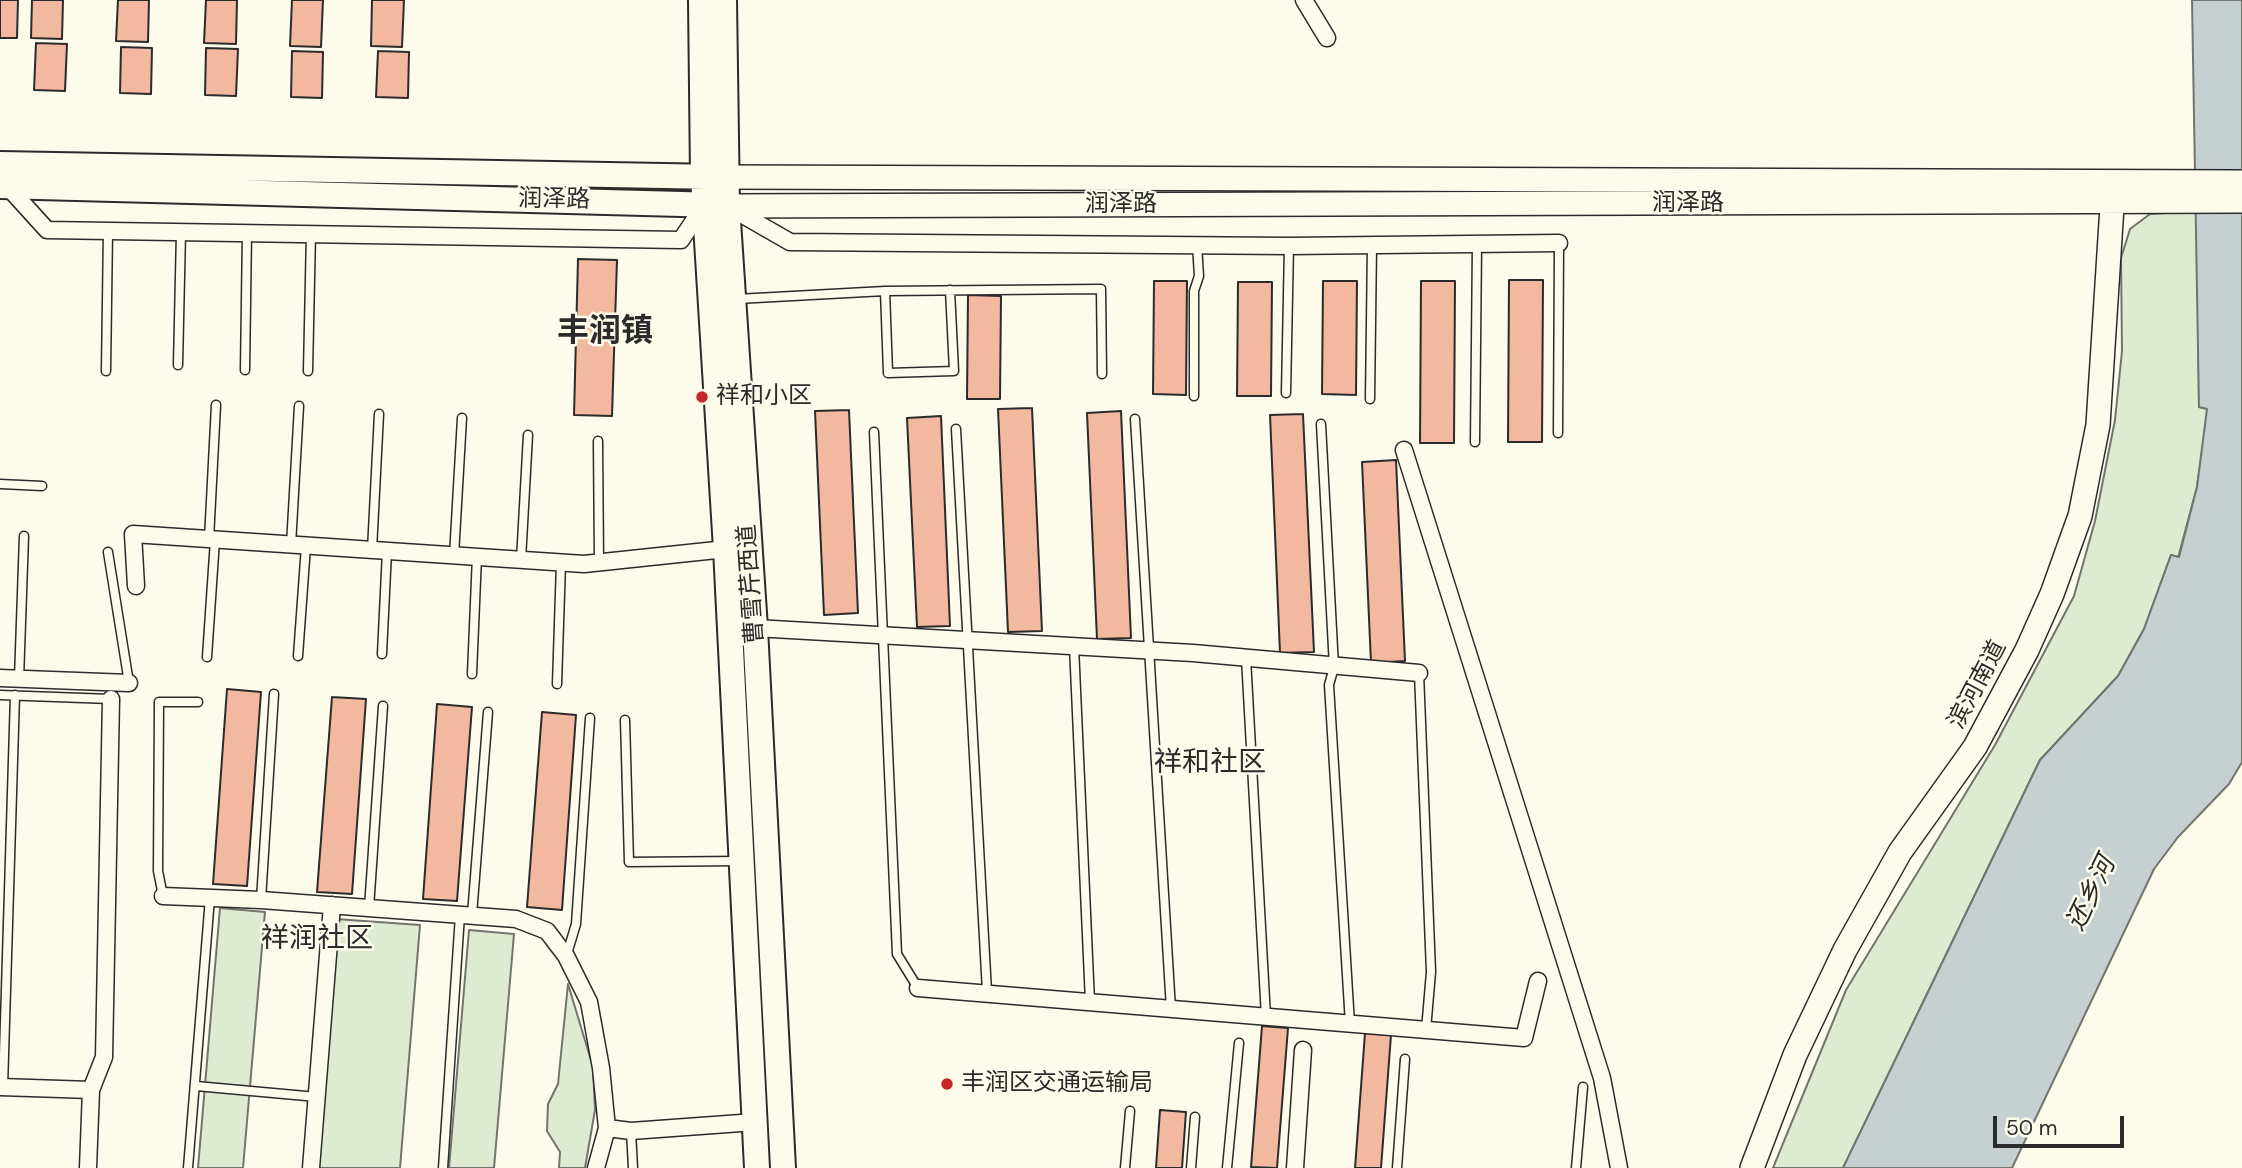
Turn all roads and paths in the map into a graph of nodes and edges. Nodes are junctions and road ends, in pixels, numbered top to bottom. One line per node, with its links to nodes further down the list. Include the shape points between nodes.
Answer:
1 (701, 0): 6 (main road, 曹雪芹西道)
2 (724, 0): 6 (main road, 曹雪芹西道)
3 (1304, 0): 4 (street)
4 (1327, 38)
5 (2, 173): 6 (main road, 润泽路); 11 (main road, 润泽路); 12 (street, via 47,230)
6 (715, 177): 8 (main road, 润泽路); 11 (main road, 曹雪芹西道)
7 (2242, 182): 9 (main road, 润泽路)
8 (2113, 192): 9 (main road, 润泽路); 11 (main road, 润泽路); 128 (main road, 滨河南道, via 2098,425 2080,516 2052,594 2028,650 1975,747 1900,852 1845,950 1795,1055)
9 (2164, 192): 10 (main road, 润泽路)
10 (2242, 201)
11 (716, 205): 15 (street, via 681,240); 18 (street, via 790,242); 23 (main road, 曹雪芹西道); 50 (main road, 曹雪芹西道)
12 (108, 231): 13 (street); 26 (lane)
13 (181, 232): 14 (street); 24 (lane)
14 (247, 232): 15 (street); 25 (lane)
15 (311, 233): 27 (lane)
16 (1559, 243): 17 (street); 40 (lane)
17 (1477, 244): 19 (street); 43 (lane)
18 (1197, 245): 20 (street); 30 (lane)
19 (1372, 245): 20 (street); 31 (lane)
20 (1289, 246): 29 (lane)
21 (950, 290): 22 (lane); 22 (lane, via 954,371 888,373); 28 (lane, via 1101,289)
22 (885, 291): 23 (lane)
23 (734, 299): 59 (main road, 曹雪芹西道)
24 (178, 365)
25 (244, 370)
26 (106, 371)
27 (308, 371)
28 (1102, 374)
29 (1286, 393)
30 (1194, 396)
31 (1370, 399)
32 (216, 405): 48 (lane)
33 (299, 406): 49 (lane)
34 (379, 414): 51 (lane)
35 (462, 418): 53 (lane)
36 (1135, 419): 63 (lane)
37 (1321, 424): 68 (lane)
38 (956, 429): 61 (lane)
39 (874, 432): 60 (lane)
40 (1558, 433)
41 (528, 435): 55 (lane)
42 (598, 441): 57 (lane)
43 (1475, 442)
44 (1404, 450): 127 (street, via 1602,1078)
45 (0, 484): 46 (lane)
46 (42, 486)
47 (24, 536): 72 (lane)
48 (212, 540): 49 (street); 58 (street, via 133,534); 66 (lane)
49 (299, 545): 51 (street); 65 (lane)
50 (726, 549): 57 (street); 84 (main road, 曹雪芹西道)
51 (380, 551): 53 (street); 64 (lane)
52 (108, 552): 73 (lane)
53 (454, 555): 54 (street)
54 (478, 556): 55 (street); 70 (lane)
55 (521, 560): 56 (street)
56 (561, 563): 57 (street); 74 (lane)
57 (599, 563)
58 (136, 586)
59 (755, 628): 60 (street); 120 (main road, 曹雪芹西道)
60 (883, 636): 61 (street); 93 (lane, via 897,954)
61 (966, 640): 62 (street); 94 (lane)
62 (1074, 646): 63 (street); 95 (lane)
63 (1150, 650): 67 (street); 96 (lane)
64 (382, 654)
65 (298, 656)
66 (207, 657)
67 (1245, 658): 68 (street); 97 (lane)
68 (1334, 667): 69 (street); 98 (lane, via 1329,685)
69 (1419, 673): 99 (lane, via 1431,972)
70 (472, 674)
71 (0, 678): 72 (street)
72 (19, 679): 73 (street)
73 (129, 683)
74 (557, 684)
75 (0, 695): 76 (lane)
76 (15, 695): 78 (lane); 104 (lane)
77 (274, 695): 87 (lane)
78 (111, 699): 106 (street, via 104,1057)
79 (198, 702): 85 (lane, via 159,702 158,871)
80 (383, 706): 89 (lane)
81 (488, 712): 90 (lane)
82 (590, 718): 91 (lane, via 576,924)
83 (625, 720): 84 (lane, via 629,862)
84 (742, 861): 110 (main road, 曹雪芹西道)
85 (163, 896): 86 (street)
86 (210, 898): 87 (street); 103 (lane)
87 (261, 900): 88 (street)
88 (332, 905): 89 (street); 107 (street)
89 (369, 908): 90 (street)
90 (466, 915): 91 (street, via 516,919 547,931); 116 (lane)
91 (566, 956): 111 (street, via 589,1002)
92 (1538, 981): 99 (street, via 1524,1038)
93 (918, 988): 94 (street)
94 (987, 992): 95 (street)
95 (1090, 1002): 96 (street)
96 (1171, 1009): 97 (street)
97 (1266, 1017): 98 (street)
98 (1350, 1024): 99 (street)
99 (1426, 1030)
100 (1238, 1043): 123 (lane)
101 (1303, 1050): 124 (street)
102 (1405, 1059): 125 (lane)
103 (196, 1086): 107 (lane); 114 (lane)
104 (1, 1087): 106 (street)
105 (1583, 1087): 126 (lane)
106 (91, 1090): 113 (street)
107 (317, 1097): 115 (street)
108 (1130, 1111): 121 (lane)
109 (1195, 1117): 122 (lane)
110 (755, 1122): 112 (street); 119 (main road, 曹雪芹西道)
111 (607, 1128): 112 (street); 117 (street)
112 (631, 1131): 118 (lane)
113 (88, 1168)
114 (188, 1168)
115 (311, 1168)
116 (443, 1168)
117 (596, 1168)
118 (634, 1168)
119 (757, 1168)
120 (783, 1168)
121 (1125, 1168)
122 (1191, 1168)
123 (1227, 1168)
124 (1295, 1168)
125 (1397, 1168)
126 (1576, 1168)
127 (1619, 1168)
128 (1752, 1168)

